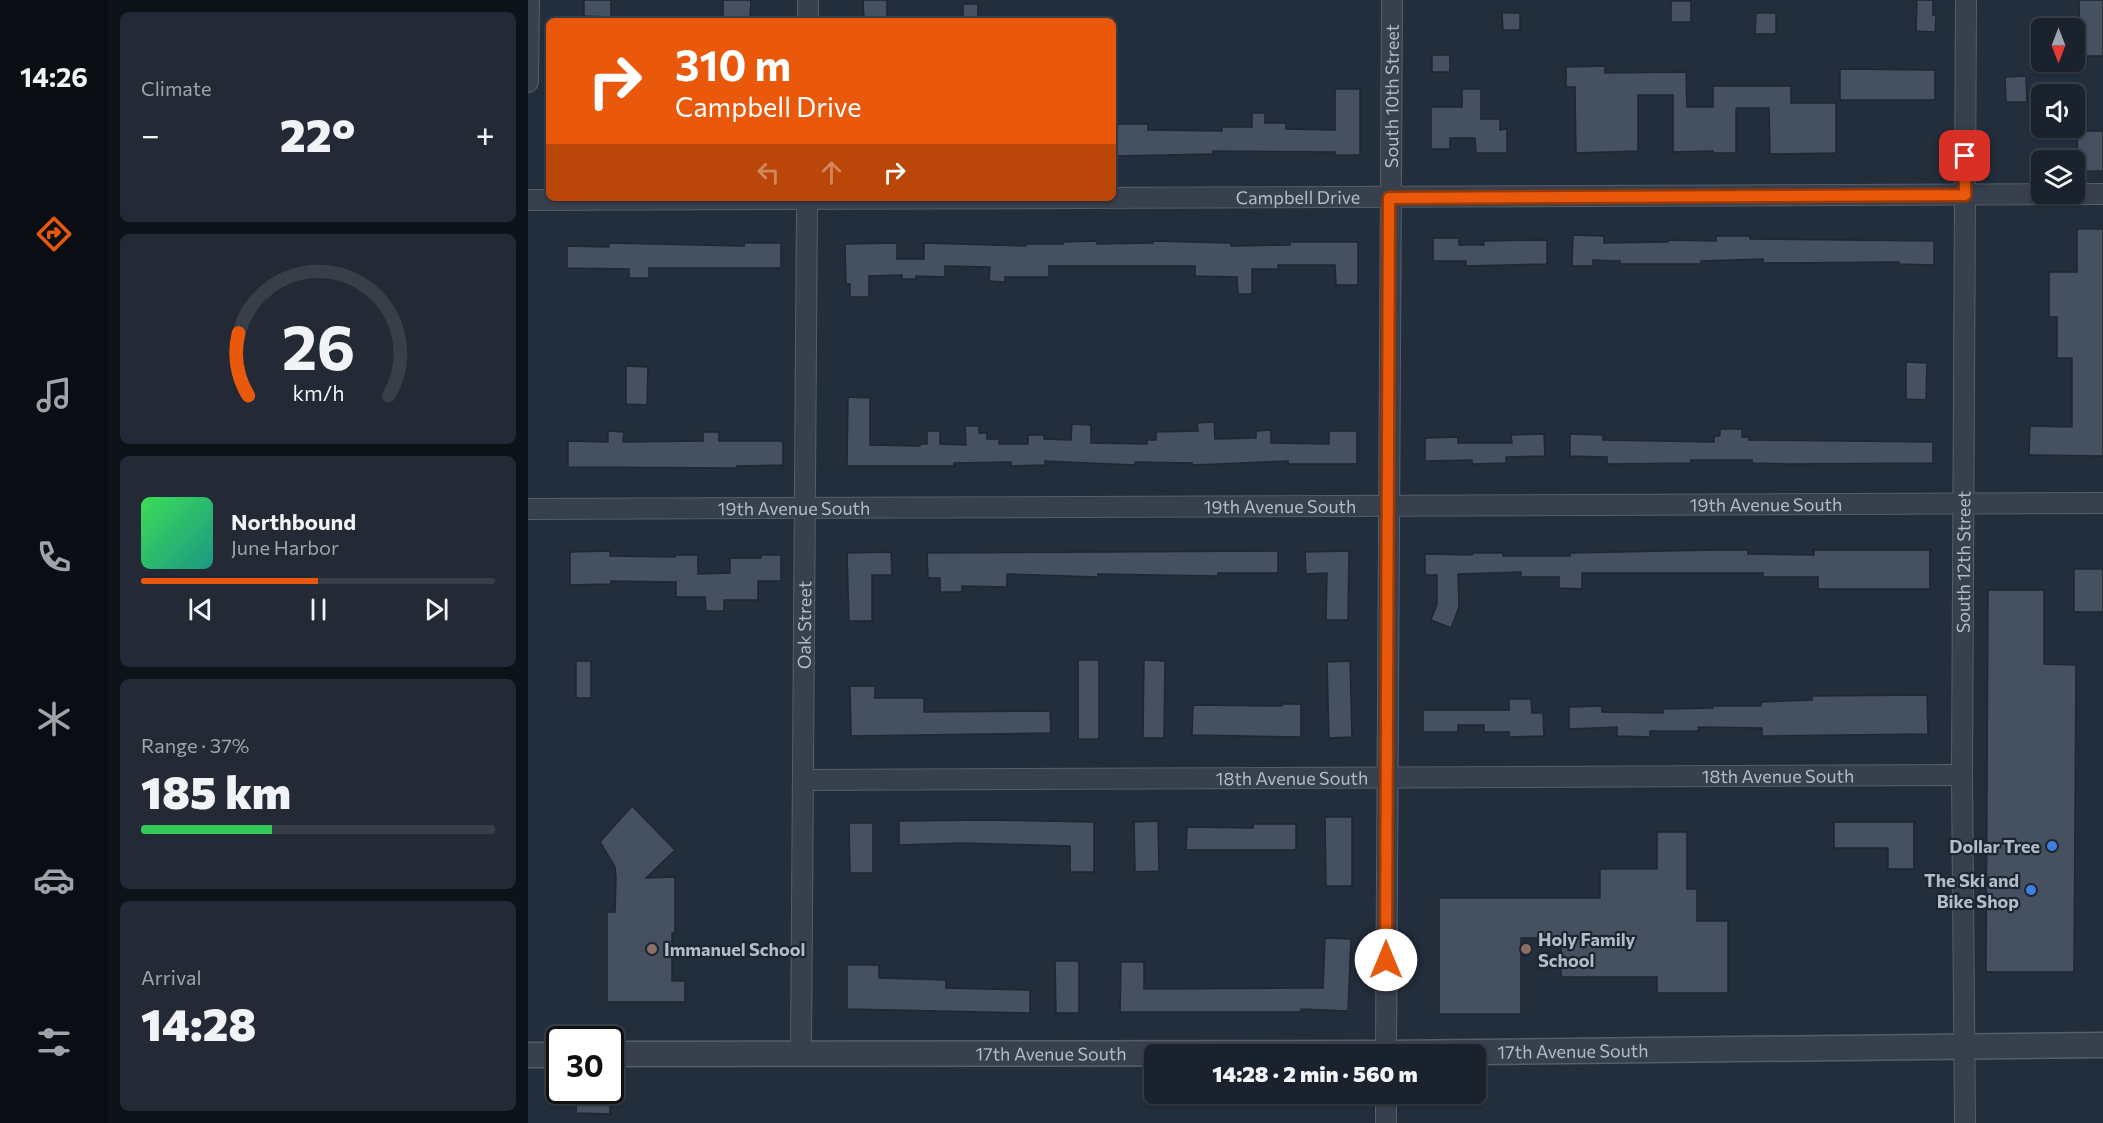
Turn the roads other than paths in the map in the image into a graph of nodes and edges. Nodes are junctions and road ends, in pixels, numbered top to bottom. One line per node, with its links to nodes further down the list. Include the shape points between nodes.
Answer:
1 (529, 0): 6 (street)
2 (808, 0): 5 (street)
3 (1392, 0): 10 (street, South 10th Street)
4 (1966, 0): 8 (street, South 12th Street)
5 (808, 18)
6 (528, 82)
7 (2103, 194): 8 (street, Campbell Drive)
8 (1965, 195): 10 (street, Campbell Drive); 15 (street, South 12th Street)
9 (1116, 198): 10 (street, Campbell Drive)
10 (1389, 198): 16 (street, South 10th Street)
11 (528, 200): 12 (street, Campbell Drive)
12 (546, 200)
13 (807, 201): 17 (street, Oak Street)
14 (2103, 503): 15 (street, 19th Avenue South)
15 (1964, 505): 16 (street, 19th Avenue South); 19 (street, South 12th Street)
16 (1388, 506): 17 (street, 19th Avenue South); 20 (street, South 10th Street)
17 (805, 508): 18 (street, 19th Avenue South); 21 (street, Oak Street)
18 (528, 509)
19 (1962, 775): 20 (street, 18th Avenue South); 24 (street, South 12th Street)
20 (1387, 778): 21 (street, 18th Avenue South); 22 (street, South 10th Street)
21 (803, 780): 25 (street, Oak Street)
22 (1386, 1044)
23 (2103, 1046): 24 (street, 17th Avenue South)
24 (1965, 1047): 26 (street, 17th Avenue South); 33 (street, South 12th Street)
25 (801, 1053): 27 (street, 17th Avenue South); 28 (street, 17th Avenue South)
26 (1486, 1053)
27 (624, 1054)
28 (1144, 1054)
29 (528, 1055): 30 (street)
30 (546, 1055)
31 (1386, 1104): 32 (street)
32 (1386, 1123)
33 (1965, 1123)

